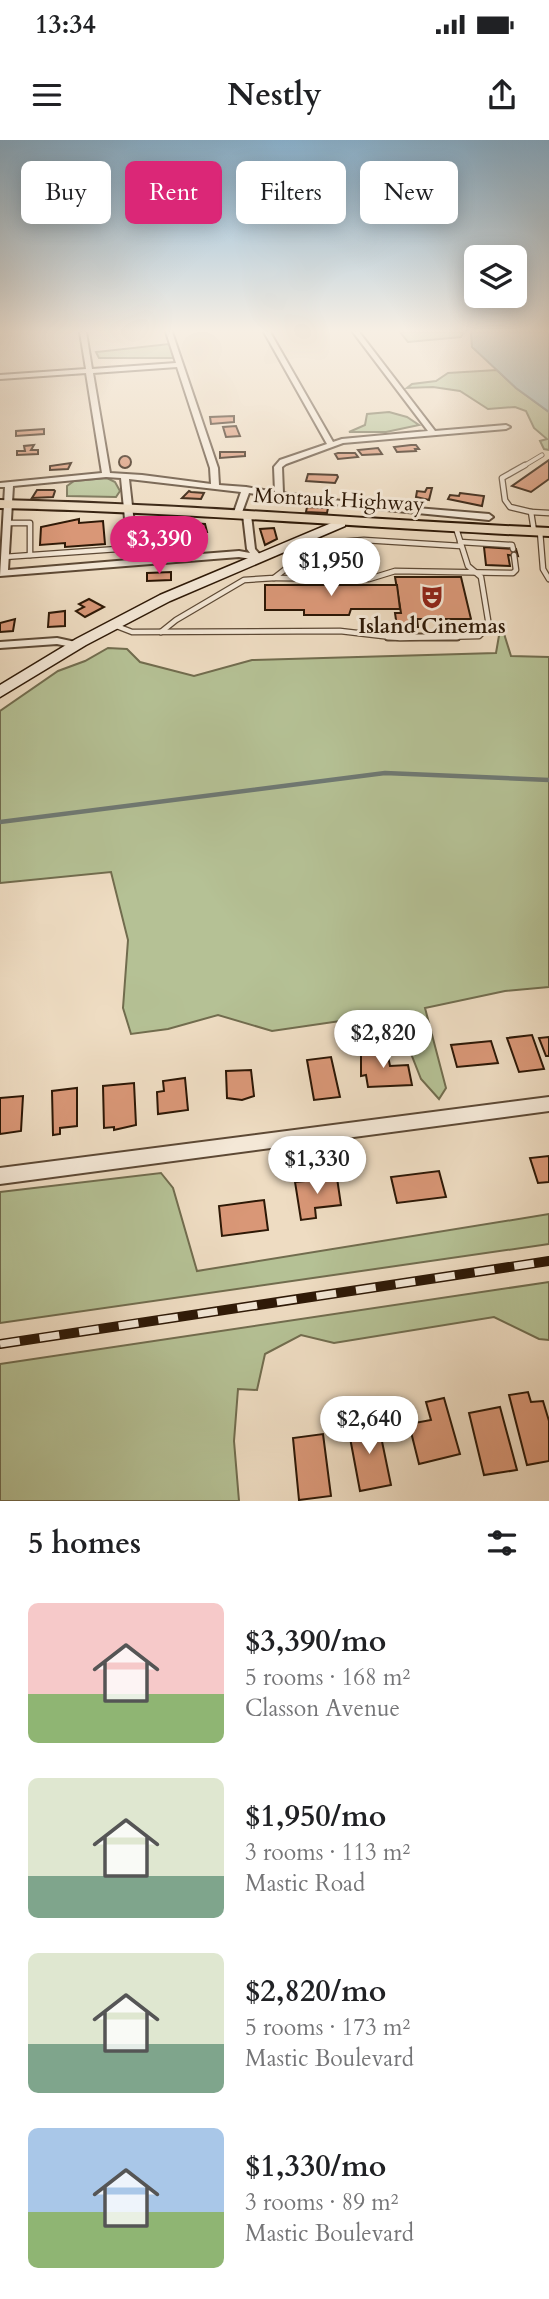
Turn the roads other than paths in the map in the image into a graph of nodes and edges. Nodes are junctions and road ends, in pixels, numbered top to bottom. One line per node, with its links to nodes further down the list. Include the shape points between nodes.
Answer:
1 (94, 396): 9 (street)
2 (190, 396): 12 (street, via 214,468)
3 (305, 396): 7 (street)
4 (404, 396): 6 (street)
5 (506, 426): 6 (street)
6 (433, 433): 7 (street)
7 (330, 443): 14 (street, via 278,467)
8 (542, 455): 18 (lane, via 502,478 506,505)
9 (106, 475): 10 (street); 11 (street)
10 (125, 476): 12 (street); 17 (street)
11 (5, 485): 15 (street)
12 (215, 485): 13 (street)
13 (246, 489): 14 (street); 20 (street)
14 (279, 493): 16 (street)
15 (4, 504): 17 (main road, Montauk Highway); 22 (street)
16 (356, 505): 21 (street); 23 (street, via 352,516)
17 (126, 507): 20 (main road, Montauk Highway); 27 (street)
18 (531, 512): 19 (lane); 24 (lane)
19 (549, 513)
20 (242, 515): 23 (main road, Montauk Highway); 32 (street, via 251,549)
21 (489, 517)
22 (7, 523): 29 (lane, via 30,523); 31 (street)
23 (341, 523): 25 (main road, Montauk Highway); 32 (main road)
24 (541, 532): 25 (main road, Montauk Highway); 39 (lane, via 543,569)
25 (459, 538): 28 (lane, via 512,545); 36 (lane); 38 (lane, via 350,540 300,560)
26 (191, 542): 33 (lane)
27 (132, 548): 29 (lane); 34 (street)
28 (513, 549)
29 (30, 555): 31 (lane)
30 (514, 555): 36 (lane, via 513,573)
31 (4, 557): 37 (street)
32 (258, 557): 33 (street); 35 (main road)
33 (194, 558): 34 (street)
34 (134, 563): 37 (street)
35 (228, 571): 40 (lane); 41 (main road)
36 (473, 571): 38 (lane, via 395,571 369,579); 42 (lane, via 481,577 489,614 489,626 479,636)
37 (1, 573)
38 (274, 578): 40 (lane)
39 (549, 579)
40 (244, 580): 42 (lane)
41 (112, 625): 42 (lane, via 132,632); 44 (main road)
42 (161, 632)
43 (0, 645): 44 (street, via 57,641)
44 (76, 645): 45 (main road)
45 (0, 692)
46 (549, 1104): 47 (street)
47 (0, 1177)

